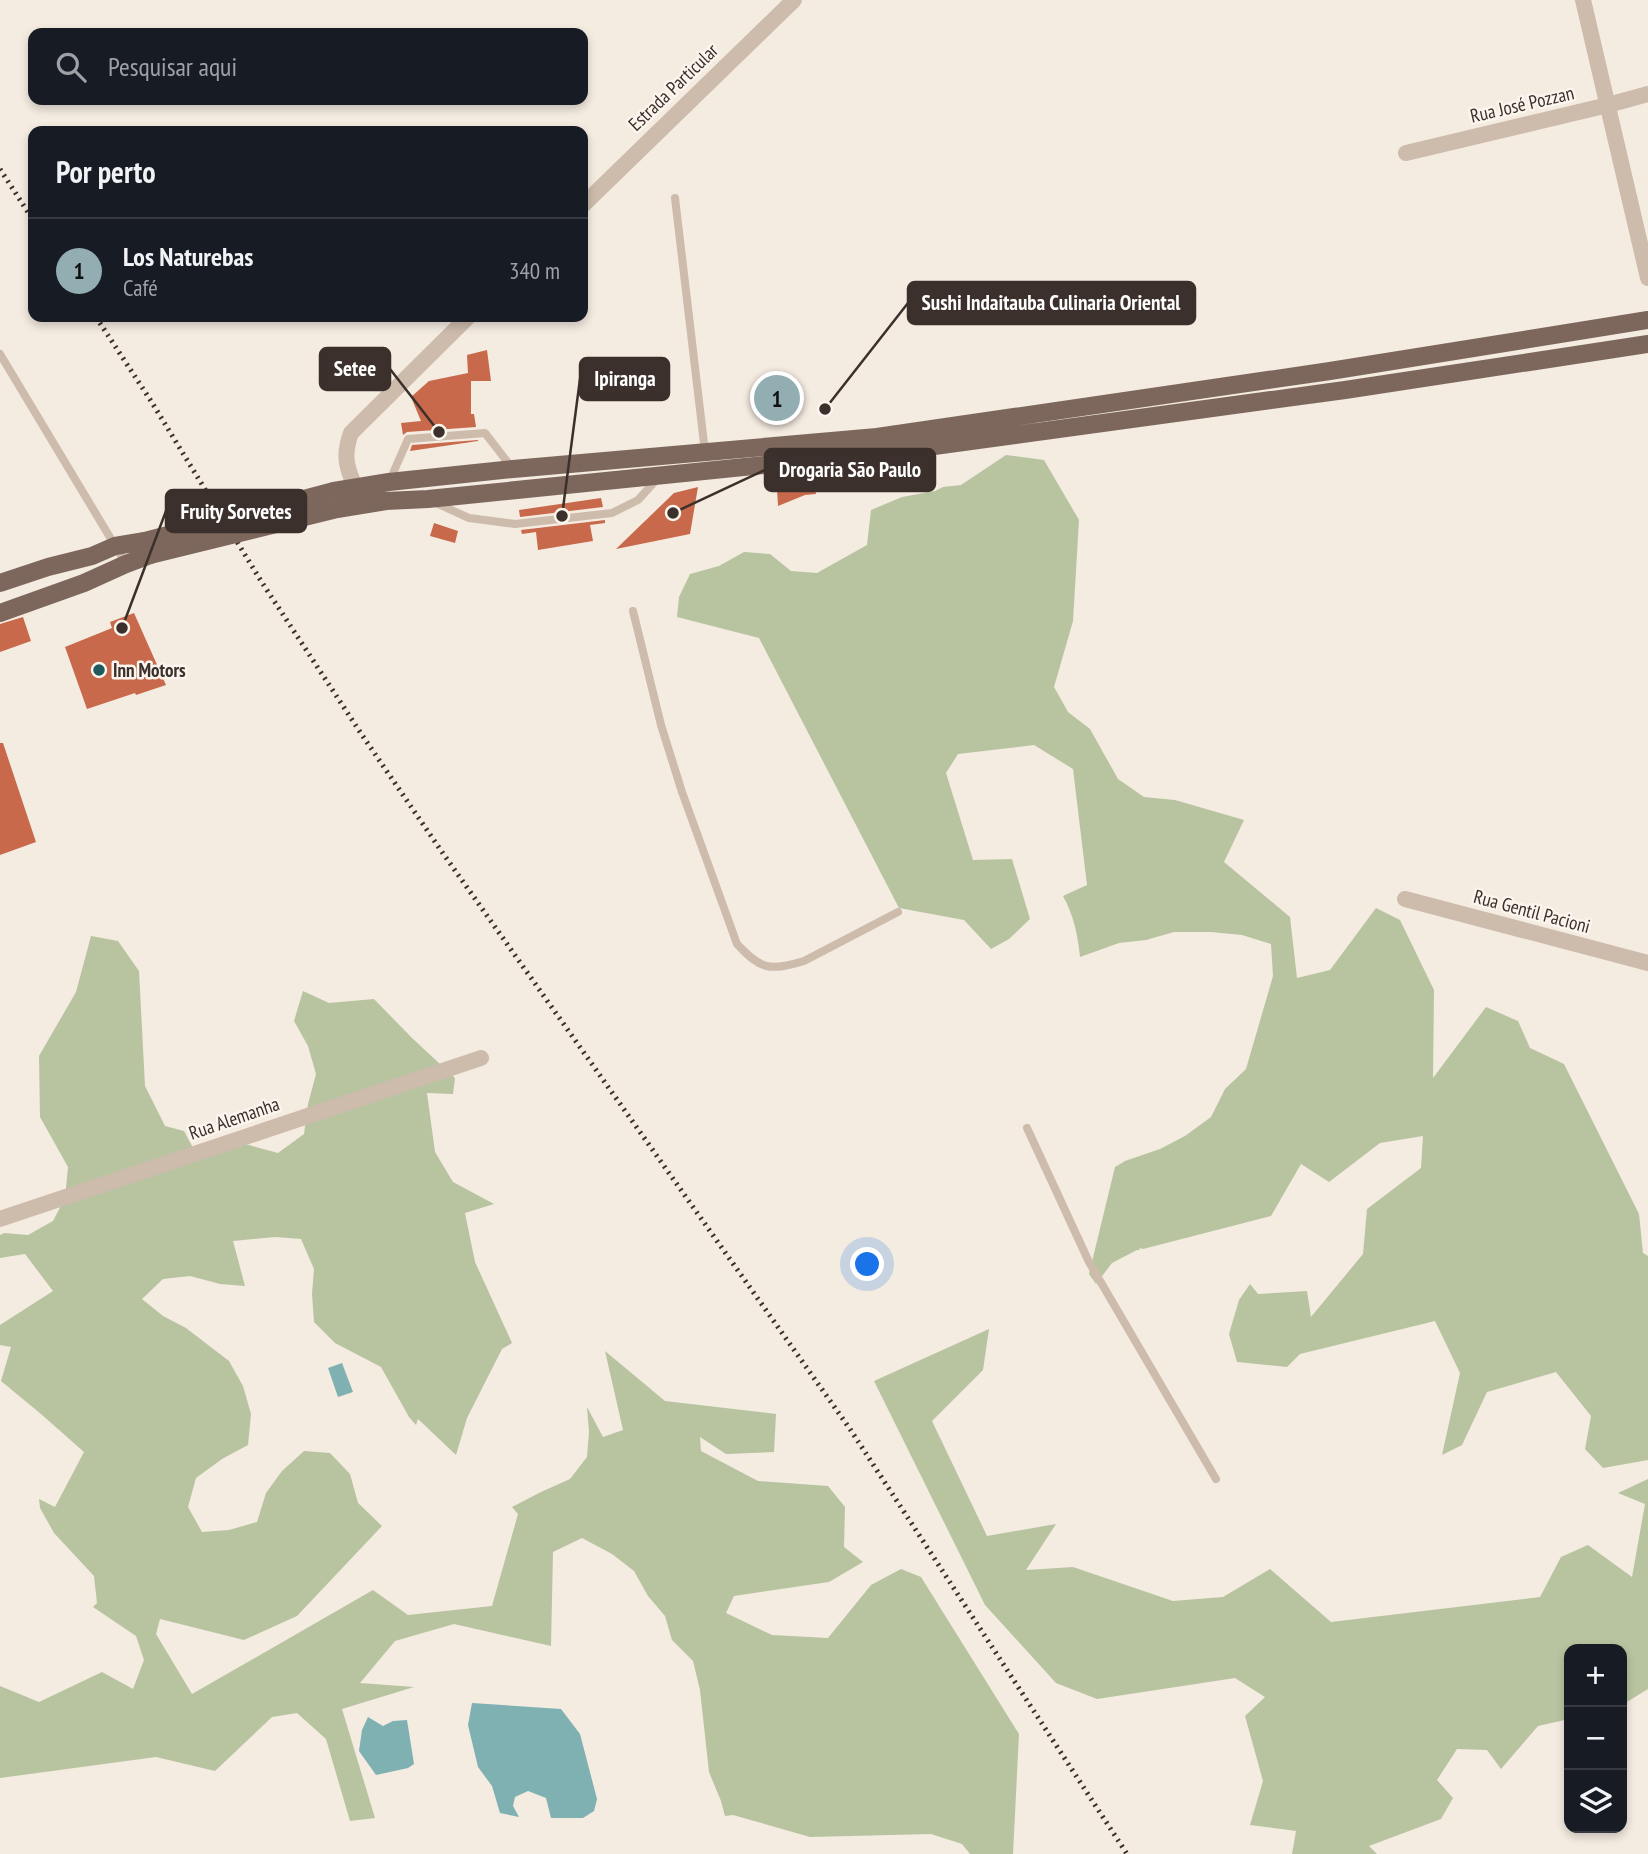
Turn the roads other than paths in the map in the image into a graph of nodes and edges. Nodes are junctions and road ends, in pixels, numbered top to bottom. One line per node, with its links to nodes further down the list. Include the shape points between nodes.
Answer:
1 (794, 0): 7 (street, Estrada Particular)
2 (1583, 0): 4 (street)
3 (1648, 94): 4 (street, Rua José Pozzan)
4 (1608, 105): 5 (street, Rua José Pozzan); 8 (street)
5 (1406, 153)
6 (675, 198): 13 (lane)
7 (588, 200)
8 (1648, 278)
9 (1648, 320): 13 (main road, via 877,437)
10 (463, 322): 17 (street, via 351,433 346,458)
11 (1648, 344): 15 (main road, via 883,453)
12 (0, 354): 21 (lane)
13 (705, 452): 14 (main road)
14 (513, 469): 16 (main road); 16 (lane, via 485,433 408,439)
15 (660, 476): 18 (main road); 18 (lane, via 638,500 612,513 515,524 469,518)
16 (389, 482): 17 (main road)
17 (355, 487): 19 (main road); 20 (street)
18 (428, 499): 20 (main road)
19 (335, 500): 20 (main road); 22 (main road, bridge)
20 (362, 505)
21 (115, 546): 22 (main road); 23 (lane); 24 (main road)
22 (148, 548): 23 (main road)
23 (126, 564): 26 (main road)
24 (0, 583)
25 (633, 611): 28 (lane, via 675,770 737,944 762,966 788,966)
26 (0, 613)
27 (1405, 899): 29 (street, Rua Gentil Pacioni)
28 (898, 912)
29 (1648, 963)
30 (481, 1058): 32 (street, Rua Alemanha)
31 (1027, 1128): 33 (lane, via 1089,1262)
32 (0, 1219)
33 (1216, 1479)

